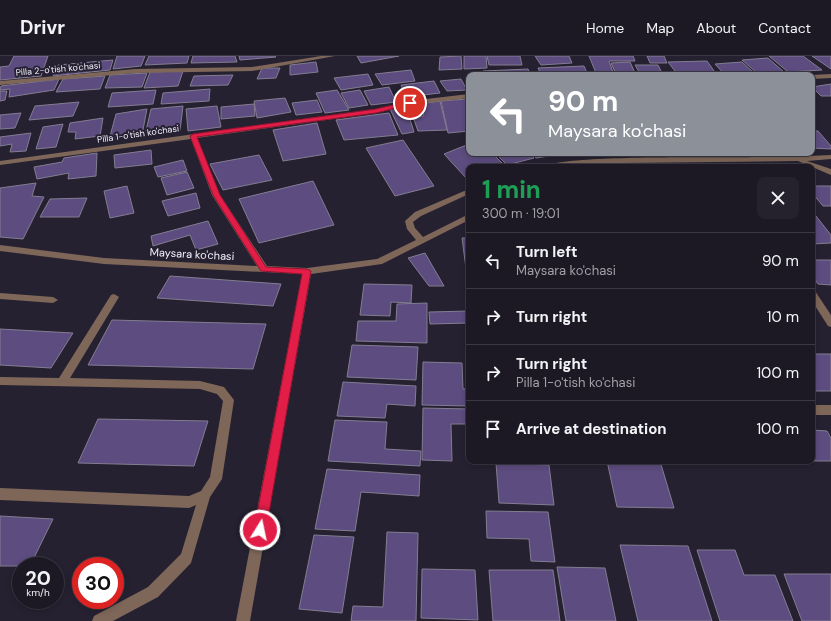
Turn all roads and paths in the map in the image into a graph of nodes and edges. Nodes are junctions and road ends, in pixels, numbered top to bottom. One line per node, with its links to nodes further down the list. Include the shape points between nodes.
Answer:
1 (332, 56): 4 (street, Pilla 2-o'tish ko'chasi, via 252,69 135,71)
2 (831, 76): 3 (street)
3 (815, 77)
4 (0, 83)
5 (466, 96): 6 (street, Pilla 1-o'tish ko'chasi)
6 (193, 136): 9 (street, Pilla 1-o'tish ko'chasi); 19 (street, via 216,195)
7 (796, 156): 8 (street); 10 (street); 11 (street)
8 (831, 157)
9 (0, 162)
10 (565, 164)
11 (814, 164)
12 (815, 164): 13 (street)
13 (830, 171): 14 (street)
14 (815, 172)
15 (466, 192): 17 (street, via 418,214 409,221 411,229)
16 (466, 219): 17 (street, Maysara ko'chasi)
17 (422, 241): 20 (street, Maysara ko'chasi, via 379,262)
18 (0, 248): 19 (street, Maysara ko'chasi, via 104,262)
19 (264, 269): 20 (street, Maysara ko'chasi)
20 (307, 271): 33 (street)
21 (0, 296): 24 (street)
22 (114, 297): 27 (street)
23 (815, 298): 25 (street)
24 (53, 300)
25 (831, 323)
26 (0, 381): 27 (street)
27 (62, 382): 31 (street, via 200,385 220,390 229,400 216,479)
28 (815, 410): 29 (street)
29 (831, 410)
30 (0, 494): 31 (street, via 189,502)
31 (205, 495): 32 (street, via 186,558 153,592)
32 (99, 621)
33 (243, 621)

